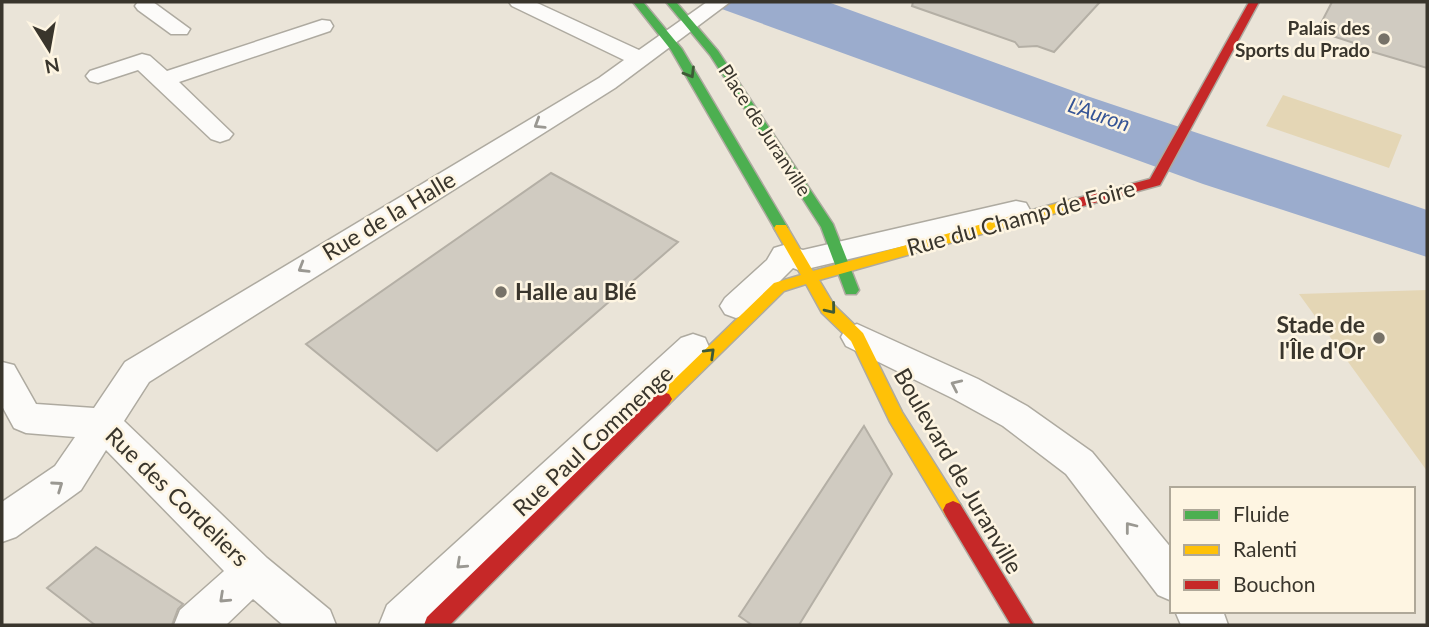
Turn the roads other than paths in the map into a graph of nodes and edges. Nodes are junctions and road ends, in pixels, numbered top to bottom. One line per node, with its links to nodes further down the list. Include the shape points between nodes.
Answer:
1 (519, 2): 10 (street)
2 (671, 2): 6 (main road, Place de Juranville)
3 (1254, 2): 14 (main road, Rue du Champ de Foire)
4 (145, 6): 8 (street)
5 (643, 11): 9 (street, Place de Juranville)
6 (704, 12): 9 (street, Rue de la Halle); 16 (main road, Place de Juranville, via 714,53 828,227)
7 (322, 26): 12 (street)
8 (179, 29)
9 (664, 42): 10 (street, Rue de la Halle); 17 (main road, Place de Juranville, one-way to 17)
10 (640, 59): 20 (street, Rue de la Halle, one-way to 20, via 137,372)
11 (98, 76): 12 (street, via 142,61)
12 (163, 80): 15 (street)
13 (1195, 93): 14 (street, Rue du Champ de Foire)
14 (1185, 120): 16 (street, Rue du Champ de Foire, via 1153,180)
15 (220, 134)
16 (840, 259): 17 (street, Rue du Champ de Foire); 18 (main road, Boulevard de Juranville)
17 (793, 265): 18 (main road, Boulevard de Juranville, one-way to 18, via 828,309); 26 (street, Rue Paul Commenge, one-way to 26); 27 (main road, Rue Paul Commenge, one-way to 17, via 779,287)
18 (855, 319): 23 (street, one-way to 18, via 1079,463 1015,416); 28 (main road, Boulevard de Juranville, via 896,417)
19 (2, 375): 20 (street, Rue des Cordeliers, via 26,418)
20 (104, 424): 21 (street, Rue de la Halle, one-way to 20, via 68,478); 22 (street, Rue des Cordeliers)
21 (2, 524)
22 (253, 572): 24 (street, one-way to 24); 25 (street, Rue des Cordeliers)
23 (1170, 578)
24 (195, 625)
25 (315, 625)
26 (400, 625)
27 (435, 625)
28 (1023, 625)

